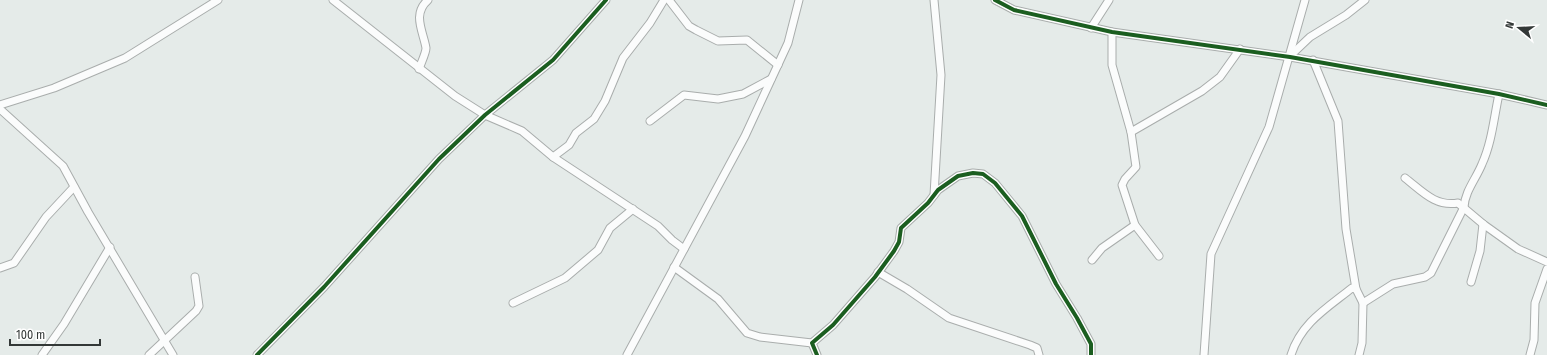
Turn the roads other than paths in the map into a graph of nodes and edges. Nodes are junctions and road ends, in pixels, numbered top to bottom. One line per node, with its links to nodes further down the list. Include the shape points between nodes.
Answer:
1 (218, 0): 22 (street, via 125,58 54,88)
2 (333, 0): 19 (street)
3 (428, 0): 19 (street, via 418,22 426,48)
4 (606, 0): 25 (street, via 554,60)
5 (664, 0): 28 (street, via 623,58 605,101 594,119 576,133 569,145)
6 (669, 0): 18 (street, via 689,26 718,41 747,40)
7 (799, 0): 18 (street, via 788,44)
8 (934, 0): 31 (street, via 941,75)
9 (995, 0): 13 (street, via 1014,10)
10 (1109, 0): 13 (street)
11 (1305, 0): 16 (street)
12 (1365, 0): 16 (street, via 1310,37)
13 (1091, 28): 14 (street)
14 (1112, 32): 15 (street); 27 (street, via 1112,65)
15 (1240, 49): 16 (street); 27 (street, via 1220,77 1202,91)
16 (1290, 57): 17 (street); 60 (street, via 1269,127 1211,254)
17 (1313, 60): 21 (street); 47 (street, via 1338,121 1346,229)
18 (778, 65): 20 (street)
19 (419, 69): 25 (street)
20 (771, 79): 26 (street, via 743,94 718,99 684,95); 37 (street, via 745,136)
21 (1499, 94): 23 (street); 32 (street, via 1490,141 1482,164 1465,197)
22 (0, 105)
23 (1547, 105)
24 (0, 109): 30 (street, via 63,166)
25 (485, 115): 28 (street, via 522,131); 55 (street, via 439,159 324,287)
26 (650, 121)
27 (1131, 132): 35 (street, via 1136,168 1122,185)
28 (553, 158): 33 (street)
29 (1405, 178): 32 (street, via 1437,201 1446,204 1458,202)
30 (74, 187): 36 (street); 42 (street, via 46,216 14,263)
31 (934, 195): 44 (street, via 902,228 899,242); 59 (street, via 958,176 966,174 983,174 995,183 1022,216 1056,284 1091,344)
32 (1464, 207): 34 (street); 49 (street, via 1431,273 1425,277 1393,284)
33 (633, 209): 37 (street, via 658,226); 48 (street, via 610,228 598,250 565,278)
34 (1483, 224): 40 (street, via 1518,249); 46 (street, via 1480,251)
35 (1135, 225): 38 (street); 39 (street, via 1102,248)
36 (110, 247): 50 (street); 52 (street, via 64,324)
37 (684, 249): 41 (street)
38 (1159, 256)
39 (1092, 260)
40 (1547, 262)
41 (674, 267): 51 (street, via 718,299 747,333); 56 (street)
42 (0, 268)
43 (1547, 269): 63 (street, via 1535,303 1534,340)
44 (878, 272): 51 (street, via 833,325); 58 (street, via 949,318 1030,345 1037,348)
45 (194, 277): 50 (street, via 198,309)
46 (1471, 282)
47 (1356, 289): 49 (street); 61 (street, via 1352,288 1301,331)
48 (513, 303)
49 (1363, 303): 62 (street, via 1362,343)
50 (164, 341): 53 (street); 54 (street)
51 (812, 343): 57 (street)
52 (42, 355)
53 (149, 355)
54 (173, 355)
55 (257, 355)
56 (627, 355)
57 (817, 355)
58 (1039, 355)
59 (1092, 355)
60 (1204, 355)
61 (1291, 355)
62 (1359, 355)
63 (1530, 355)

